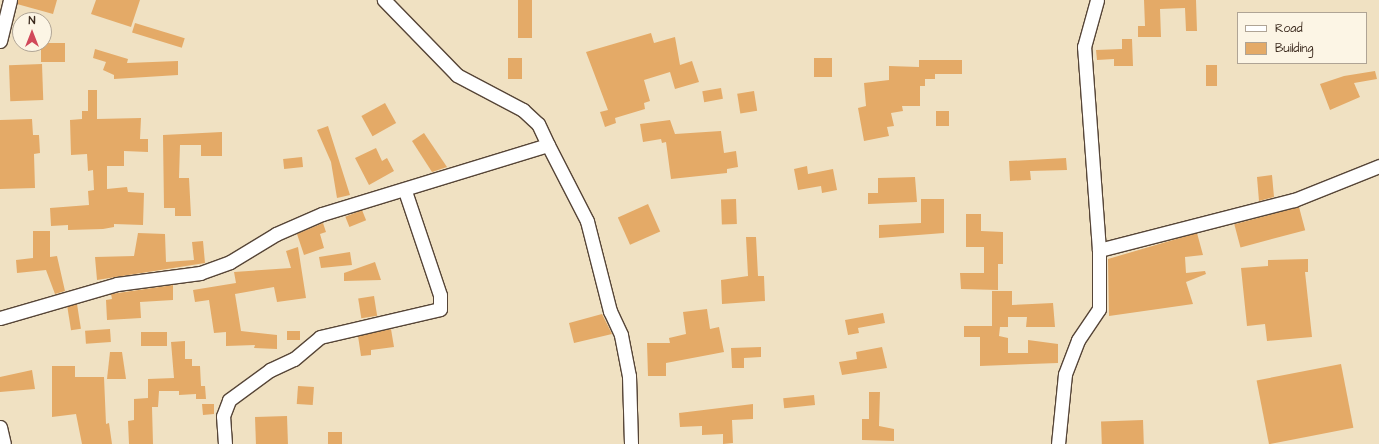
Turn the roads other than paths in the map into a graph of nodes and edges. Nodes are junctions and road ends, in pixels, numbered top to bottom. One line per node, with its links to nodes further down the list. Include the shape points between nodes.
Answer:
1 (10, 0): 4 (street)
2 (384, 0): 5 (street, via 457,75 523,110 538,124)
3 (1097, 0): 8 (street, via 1084,47)
4 (0, 41)
5 (548, 145): 7 (street); 13 (street, via 586,222 610,311 621,335 629,376)
6 (1379, 166): 8 (street, via 1294,200)
7 (405, 190): 9 (street, via 322,214 276,234 230,262 200,273 117,284); 12 (street, via 440,295 440,309 320,337 294,359 270,370 229,400 223,416)
8 (1099, 250): 14 (street, via 1099,309 1078,340 1063,381)
9 (0, 318)
10 (0, 427): 11 (street)
11 (4, 444)
12 (225, 444)
13 (631, 444)
14 (1058, 444)

